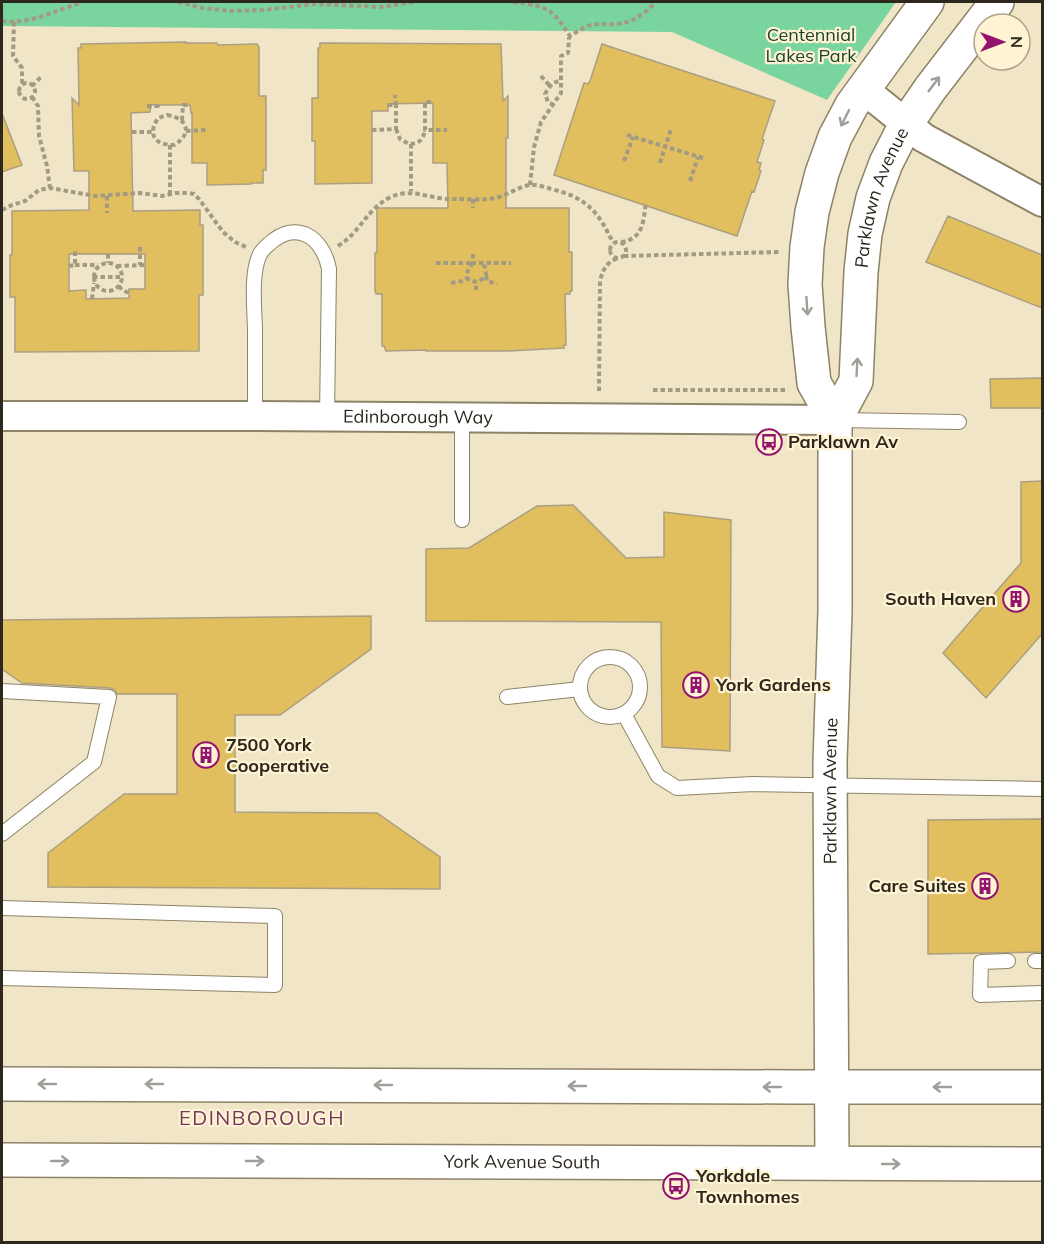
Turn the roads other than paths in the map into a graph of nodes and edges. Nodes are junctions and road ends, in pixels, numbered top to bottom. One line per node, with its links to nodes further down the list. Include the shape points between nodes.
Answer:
1 (927, 2): 3 (street, Parklawn Avenue)
2 (997, 2): 4 (street, Parklawn Avenue, one-way to 2)
3 (863, 89): 4 (street); 10 (street, Parklawn Avenue, one-way to 10, via 835,137 812,212 807,247 805,284 814,383)
4 (906, 123): 5 (street, via 924,138); 10 (street, Parklawn Avenue, one-way to 4, via 856,381 862,263 873,198)
5 (1042, 202)
6 (2, 416): 7 (street, Edinborough Way)
7 (255, 416): 8 (street, Edinborough Way); 8 (lane, via 254,279 259,255 275,238 302,233 317,242 328,269)
8 (327, 418): 9 (street, Edinborough Way)
9 (462, 418): 10 (street, Edinborough Way); 12 (lane)
10 (834, 420): 11 (lane); 17 (street, Parklawn Avenue)
11 (959, 422)
12 (462, 520)
13 (580, 689): 15 (lane); 16 (lane, via 582,699 595,714); 16 (lane, via 580,679 591,662 610,656 629,663 636,670 640,690 632,708)
14 (2, 691): 19 (lane, via 109,697 94,762)
15 (507, 697)
16 (624, 714): 17 (lane, via 658,776 677,788 753,784)
17 (830, 786): 18 (lane); 25 (street, Parklawn Avenue)
18 (1042, 789)
19 (2, 834)
20 (2, 908): 22 (lane, via 275,916 275,985)
21 (1008, 962): 23 (lane, via 981,962 980,995)
22 (2, 978)
23 (1042, 993)
24 (2, 1084): 25 (street, one-way to 24)
25 (831, 1087): 26 (street, one-way to 25); 28 (street, Parklawn Avenue)
26 (1042, 1087)
27 (2, 1160): 28 (street, York Avenue South, one-way to 28)
28 (832, 1163): 29 (street, York Avenue South, one-way to 29)
29 (1042, 1164)

